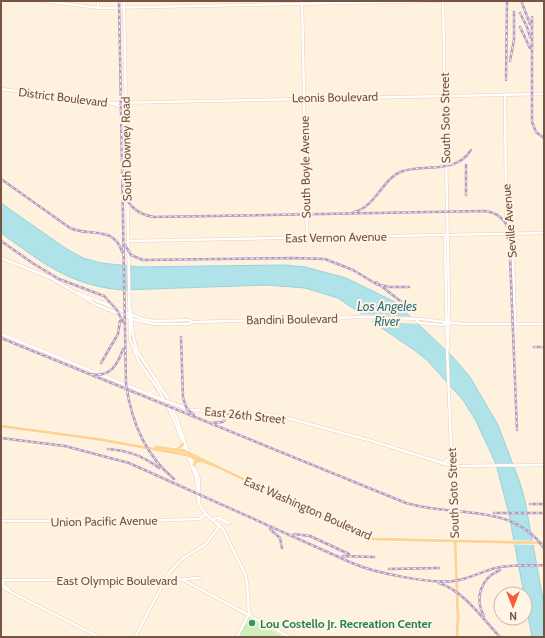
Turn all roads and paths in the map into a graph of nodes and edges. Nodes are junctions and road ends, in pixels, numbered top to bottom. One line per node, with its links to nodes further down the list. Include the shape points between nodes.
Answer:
1 (44, 1): 8 (main road)
2 (98, 1): 8 (main road)
3 (124, 1): 7 (main road, South Downey Road)
4 (439, 1): 6 (main road)
5 (443, 1): 10 (main road, South Soto Street)
6 (302, 2): 7 (main road); 13 (main road, South Boyle Avenue)
7 (124, 7): 8 (main road); 14 (main road, South Downey Road)
8 (98, 8)
9 (1, 89): 15 (main road, District Boulevard)
10 (445, 94): 11 (main road, Leonis Boulevard); 13 (main road, Leonis Boulevard); 19 (main road, South Soto Street)
11 (505, 94): 12 (main road, Leonis Boulevard); 17 (main road, Seville Avenue, via 506,217)
12 (544, 94)
13 (304, 97): 14 (main road, Leonis Boulevard); 20 (main road, South Boyle Avenue)
14 (126, 101): 15 (main road, District Boulevard); 16 (main road, South Downey Road)
15 (106, 102): 16 (main road, via 123,106)
16 (126, 110): 21 (main road, South Downey Road)
17 (512, 233): 18 (main road, East Vernon Avenue); 19 (main road, East Vernon Avenue); 27 (main road, Seville Avenue)
18 (544, 233)
19 (447, 235): 20 (main road, East Vernon Avenue); 29 (main road, South Soto Street)
20 (307, 238): 21 (main road, East Vernon Avenue)
21 (128, 241): 24 (main road, South Downey Road)
22 (1, 258): 23 (main road, Bandini Boulevard, via 49,277)
23 (78, 293): 26 (main road, Bandini Boulevard); 28 (main road, Bandini Boulevard, via 97,305)
24 (129, 297): 25 (main road, South Downey Road); 28 (main road, South Downey Road)
25 (129, 308): 26 (main road); 28 (main road, South Downey Road)
26 (125, 313): 28 (main road, Bandini Boulevard)
27 (515, 314): 30 (main road); 31 (main road, Seville Avenue)
28 (130, 316): 29 (main road, Bandini Boulevard, via 150,320 192,322 364,317); 38 (main road, South Downey Road, via 130,335 134,352 163,396); 40 (main road, South Downey Road, via 138,353 171,404)
29 (447, 323): 30 (main road, Bandini Boulevard); 41 (main road, South Soto Street)
30 (510, 324): 31 (main road, Bandini Boulevard)
31 (515, 324): 32 (main road, Bandini Boulevard)
32 (544, 324)
33 (1, 334): 35 (main road, East 26th Street)
34 (154, 390): 35 (main road)
35 (148, 394): 43 (main road, East 26th Street, bridge, via 190,410 276,415)
36 (1, 426): 37 (main road, East Washington Boulevard)
37 (97, 440): 39 (main road, East Washington Boulevard); 40 (main road, East Washington Boulevard)
38 (183, 444): 39 (main road); 40 (main road, South Downey Road)
39 (177, 450): 40 (main road, East Washington Boulevard)
40 (188, 454): 42 (main road, East Washington Boulevard); 44 (main road); 47 (main road, East Washington Boulevard); 48 (main road, via 196,477)
41 (451, 456): 43 (main road); 46 (main road, South Soto Street)
42 (202, 461): 44 (main road, via 196,461); 47 (main road, East Washington Boulevard)
43 (443, 464): 46 (main road, East 26th Street)
44 (194, 465): 48 (main road, via 199,479)
45 (544, 465): 46 (main road, East 26th Street)
46 (452, 466): 54 (main road, South Soto Street)
47 (218, 467): 54 (main road, East Washington Boulevard, via 368,537 382,540)
48 (199, 501): 49 (main road)
49 (206, 514): 50 (main road); 51 (main road, Union Pacific Avenue, via 200,519)
50 (212, 519): 52 (main road, via 218,518); 53 (main road)
51 (1, 521)
52 (229, 523)
53 (220, 525): 56 (main road, via 206,544 178,563); 62 (main road, via 246,577)
54 (455, 541): 55 (main road, East Washington Boulevard); 67 (main road, South Soto Street)
55 (544, 543)
56 (166, 578): 58 (main road, East Olympic Boulevard); 59 (main road, East Olympic Boulevard); 64 (main road)
57 (200, 578): 58 (main road)
58 (181, 579): 62 (main road, East Olympic Boulevard)
59 (2, 580): 61 (main road)
60 (1, 587): 61 (main road)
61 (9, 590): 63 (main road)
62 (249, 614): 65 (main road); 66 (main road, East Olympic Boulevard)
63 (99, 637)
64 (135, 637)
65 (237, 637)
66 (290, 637)
67 (457, 637)

